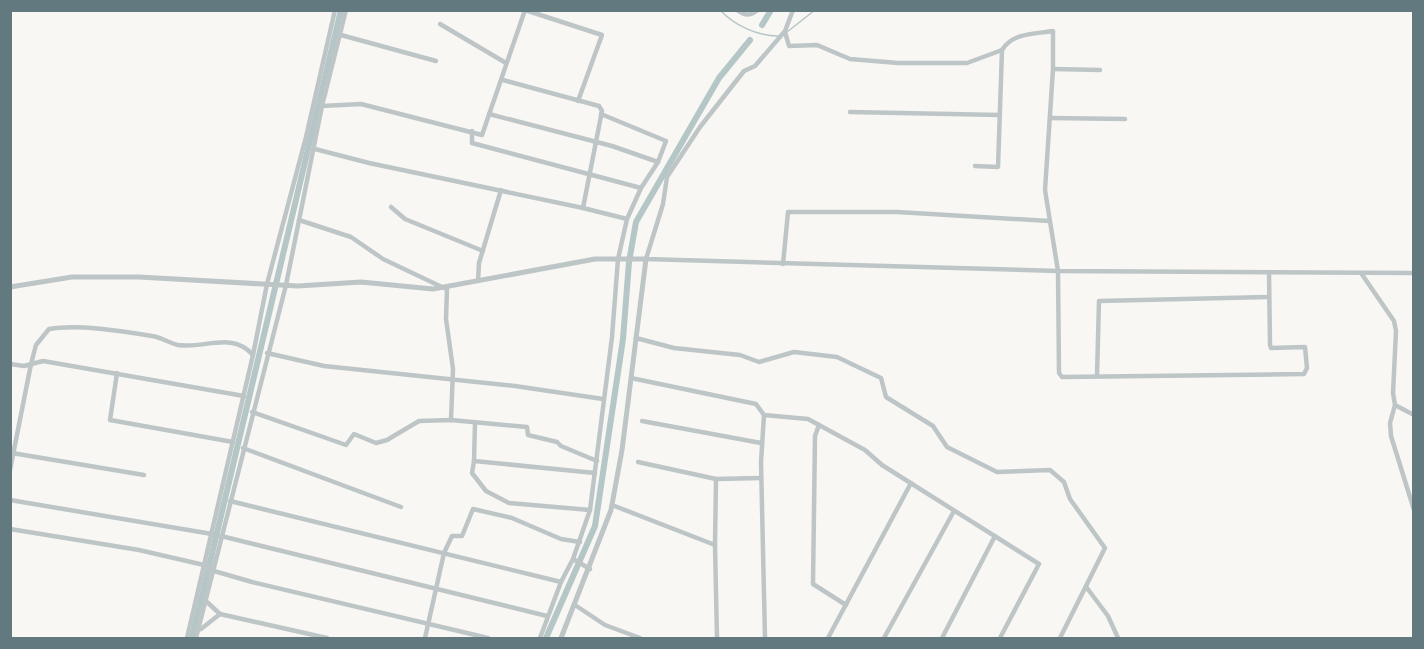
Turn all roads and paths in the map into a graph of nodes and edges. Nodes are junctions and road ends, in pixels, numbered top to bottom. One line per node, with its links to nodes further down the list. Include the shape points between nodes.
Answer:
1 (335, 10): 46 (street)
2 (346, 10): 9 (street)
3 (525, 10): 12 (street); 16 (street, via 602,35)
4 (737, 10): 5 (street, via 752,15)
5 (758, 10)
6 (793, 10): 8 (street)
7 (440, 24): 12 (street)
8 (785, 31): 10 (street, via 789,46 816,45 850,59 967,63); 39 (street, via 755,66 744,71 667,177 663,204)
9 (341, 35): 11 (street); 17 (street)
10 (1002, 50): 13 (street, via 1006,43 1024,34 1053,31); 21 (street)
11 (436, 61)
12 (506, 63): 15 (street)
13 (1053, 69): 14 (street); 22 (street)
14 (1100, 70)
15 (502, 80): 16 (street); 19 (street)
16 (578, 101): 20 (street, via 599,106)
17 (322, 106): 24 (street, via 361,104); 26 (street)
18 (850, 112): 21 (street)
19 (489, 114): 24 (street, via 482,135); 25 (street)
20 (601, 114): 25 (street); 27 (street, via 666,141)
21 (1000, 116): 28 (street, via 998,167)
22 (1050, 118): 23 (street); 36 (street, via 1045,190)
23 (1125, 119)
24 (472, 131): 29 (street, via 472,143)
25 (594, 142): 27 (street); 29 (street)
26 (315, 149): 31 (street); 35 (street)
27 (658, 162): 30 (street)
28 (975, 166)
29 (590, 174): 30 (street); 33 (street)
30 (640, 188): 34 (street)
31 (501, 190): 33 (street); 37 (street)
32 (391, 207): 37 (street, via 405,219)
33 (583, 208): 34 (street)
34 (627, 219): 38 (street)
35 (299, 220): 47 (street); 49 (street, via 351,237 383,259)
36 (1049, 221): 40 (street, via 897,212 788,212); 41 (street)
37 (483, 251): 45 (street)
38 (618, 259): 39 (street); 45 (street, via 596,259); 61 (street)
39 (643, 259): 40 (street); 51 (street)
40 (783, 264): 41 (street)
41 (1058, 271): 42 (street); 57 (street, via 1059,373 1062,377)
42 (1269, 272): 43 (street); 50 (street)
43 (1361, 273): 44 (street); 62 (street, via 1394,321)
44 (1413, 273)
45 (478, 281): 49 (street)
46 (270, 284): 47 (street); 48 (street, via 72,277); 53 (street)
47 (284, 285): 49 (street, via 361,282); 52 (street)
48 (10, 287)
49 (445, 288): 59 (street)
50 (1268, 297): 57 (street, via 1098,301); 57 (street, via 1271,348 1305,347 1304,375)
51 (636, 338): 58 (street); 103 (street, via 674,348 740,355 759,362 794,352 837,357 880,378 886,397 933,426 947,447 997,472 1050,470 1064,482 1070,499 1105,548)
52 (267, 353): 59 (street, via 324,366); 63 (street)
53 (253, 355): 55 (street, via 247,348 219,341 177,345 154,336 70,326 50,329 36,345); 60 (street)
54 (10, 364): 55 (street)
55 (31, 364): 56 (street, via 43,360); 73 (street)
56 (117, 374): 60 (street); 70 (street, via 110,420)
57 (1097, 376)
58 (631, 378): 64 (street, via 756,404); 85 (street)
59 (451, 379): 61 (street); 66 (street)
60 (244, 396): 70 (street)
61 (603, 399): 75 (street)
62 (1395, 405): 65 (street); 88 (street, via 1391,436)
63 (252, 412): 66 (street, via 346,445 354,434 376,443 419,421); 72 (street)
64 (764, 415): 69 (street, via 808,419); 71 (street)
65 (1413, 415)
66 (451, 420): 68 (street)
67 (642, 421): 71 (street)
68 (475, 423): 74 (street); 75 (street, via 527,428 528,435 557,442)
69 (819, 425): 82 (street, via 865,450); 106 (street, via 815,436 813,584)
70 (233, 442): 91 (street)
71 (761, 443): 80 (street)
72 (243, 448): 84 (street); 86 (street)
73 (12, 453): 77 (street); 79 (street)
74 (474, 461): 78 (street); 87 (street, via 472,473 486,491 509,503)
75 (597, 461): 78 (street)
76 (638, 462): 81 (street)
77 (10, 470)
78 (595, 473): 87 (street)
79 (144, 475)
80 (761, 478): 81 (street); 120 (street)
81 (716, 479): 95 (street)
82 (911, 483): 89 (street); 106 (street)
83 (10, 500): 91 (street)
84 (230, 501): 92 (street); 96 (street)
85 (612, 505): 95 (street); 99 (street)
86 (401, 507)
87 (590, 510): 94 (street)
88 (1413, 510)
89 (954, 511): 93 (street); 122 (street)
90 (10, 529): 98 (street)
91 (212, 534): 98 (street)
92 (221, 536): 100 (street); 102 (street)
93 (995, 536): 123 (street); 124 (street, via 1039,564)
94 (580, 542): 96 (street, via 473,508 462,536 452,536); 97 (street)
95 (715, 545): 119 (street)
96 (444, 553): 101 (street); 102 (street)
97 (573, 560): 99 (street); 101 (street)
98 (204, 565): 100 (street); 111 (street)
99 (590, 569): 105 (street)
100 (214, 571): 104 (street); 109 (street)
101 (561, 582): 108 (street)
102 (438, 588): 108 (street); 109 (street)
103 (1086, 588): 125 (street); 126 (street, via 1108,616)
104 (207, 602): 107 (street); 110 (street)
105 (575, 605): 117 (street); 118 (street, via 605,625)
106 (846, 605): 121 (street)
107 (220, 614): 110 (street); 113 (street)
108 (547, 616): 116 (street)
109 (428, 624): 114 (street); 115 (street)
110 (200, 630): 112 (street)
111 (187, 639)
112 (196, 639)
113 (327, 639)
114 (425, 639)
115 (488, 639)
116 (540, 639)
117 (561, 639)
118 (640, 639)
119 (717, 639)
120 (765, 639)
121 (828, 639)
122 (884, 639)
123 (942, 639)
124 (1000, 639)
125 (1060, 639)
126 (1118, 639)

